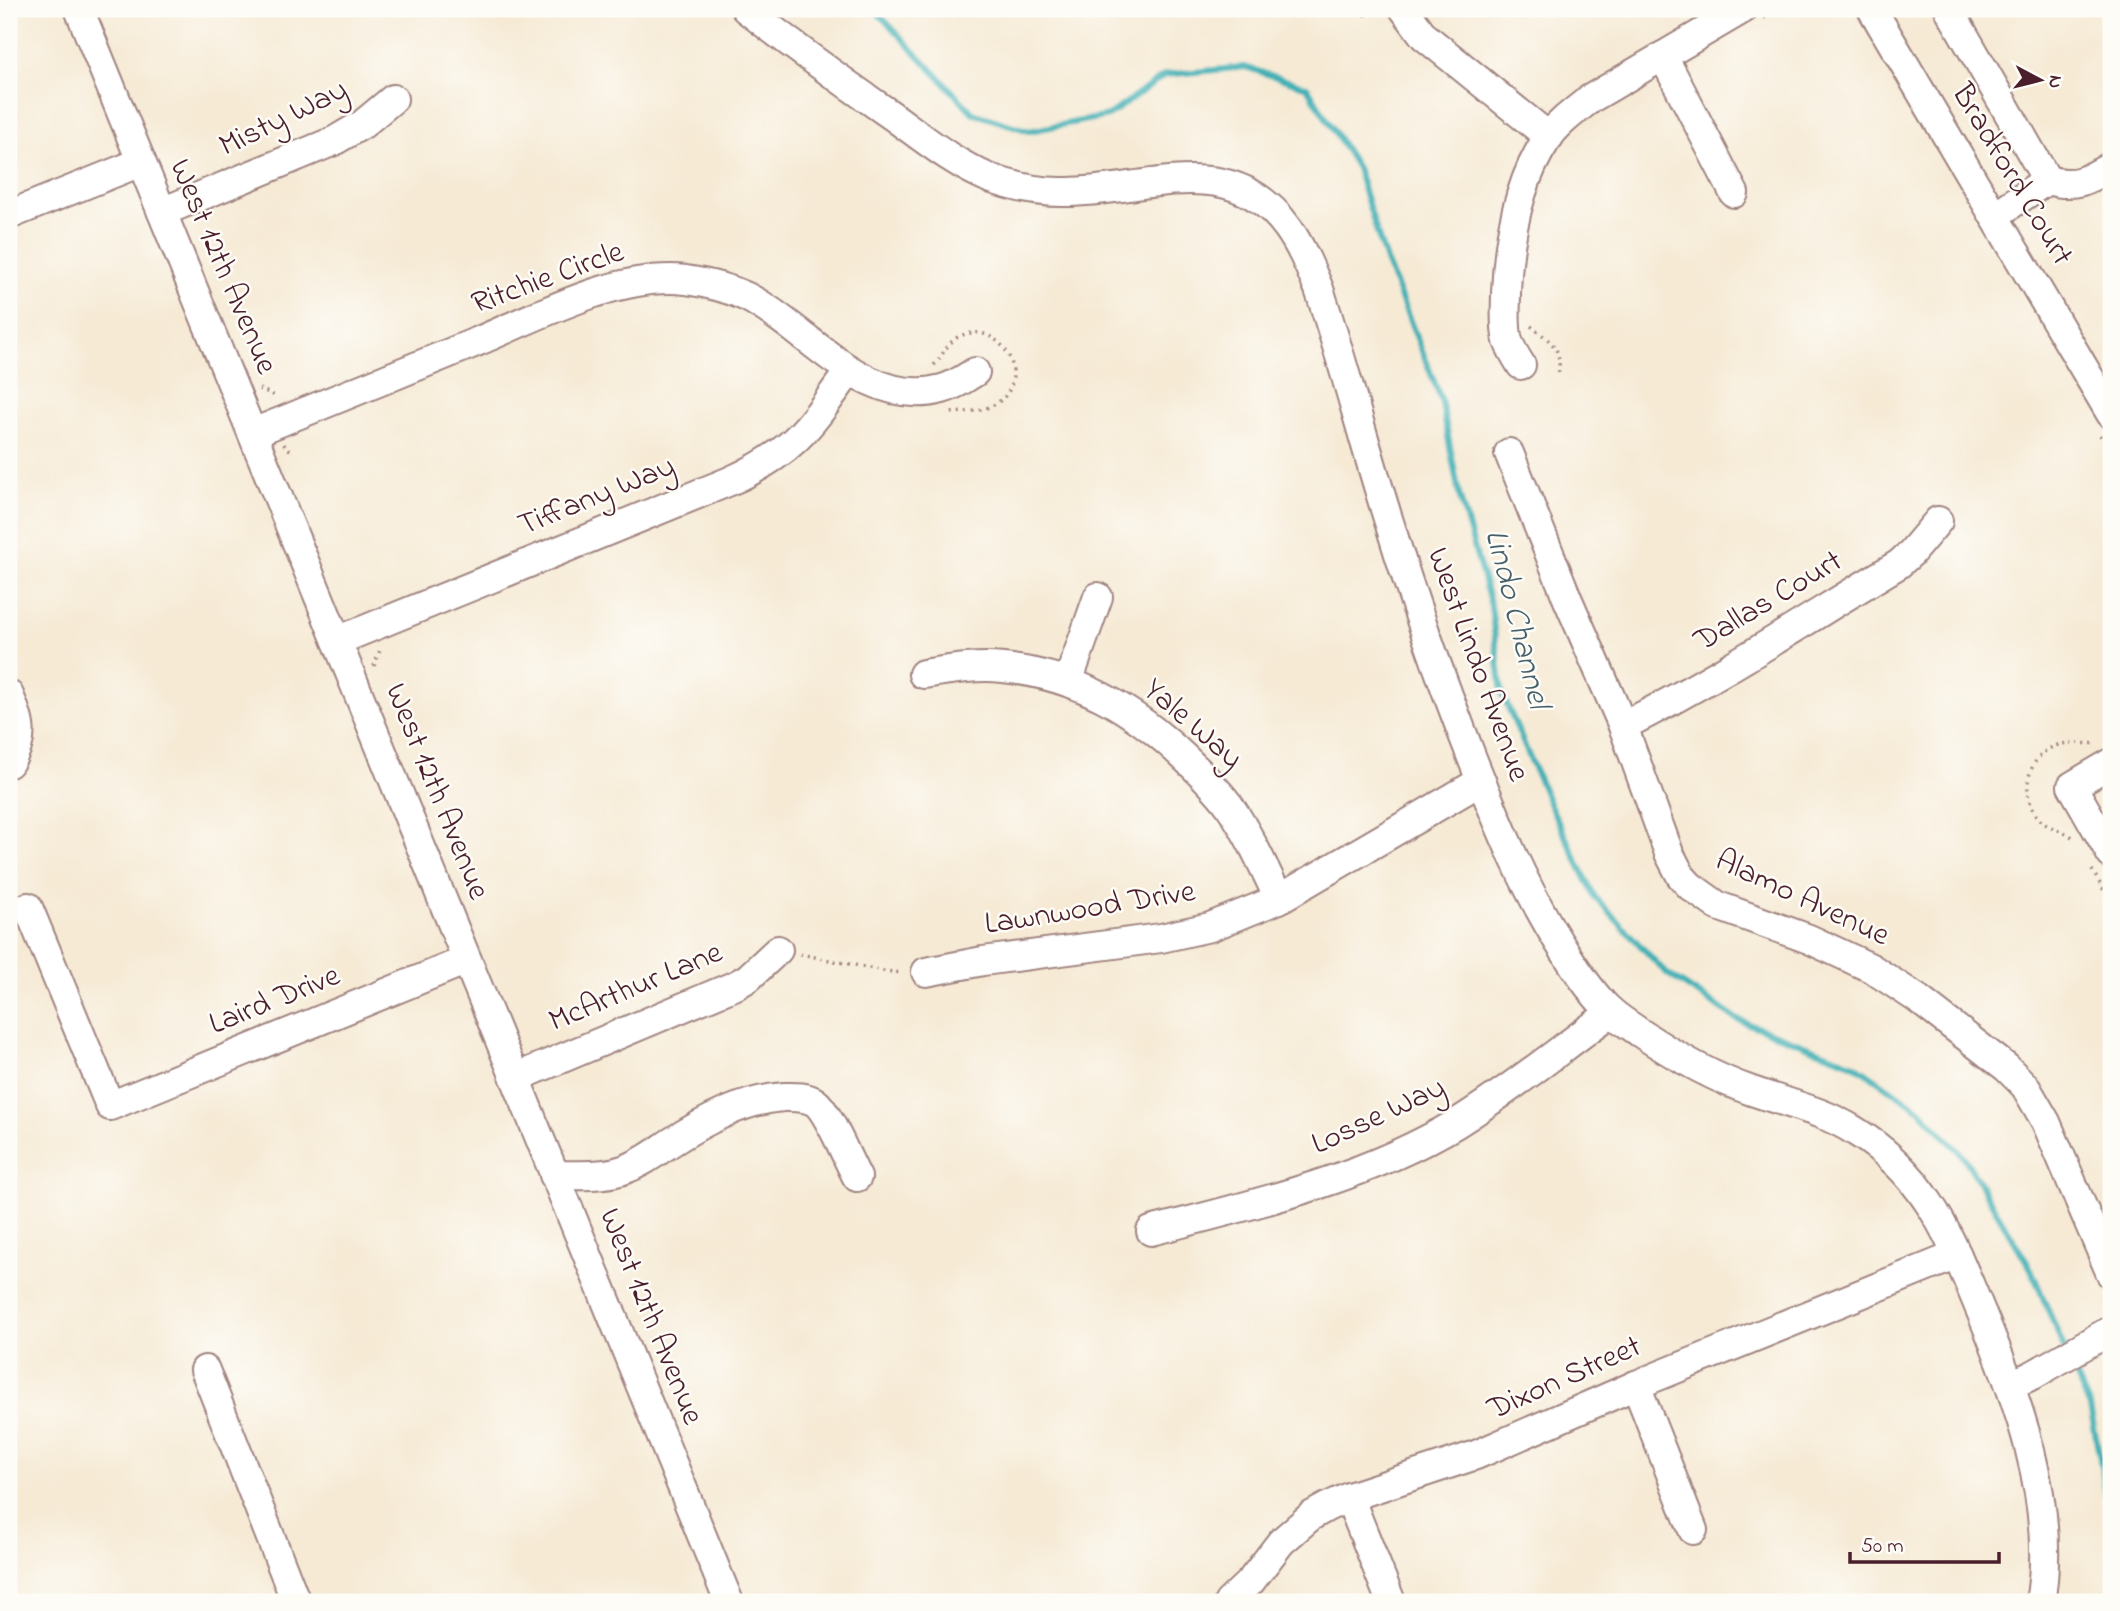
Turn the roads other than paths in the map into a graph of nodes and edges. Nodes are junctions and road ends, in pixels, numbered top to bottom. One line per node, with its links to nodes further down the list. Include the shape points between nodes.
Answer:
1 (79, 9): 10 (street, West 12th Avenue)
2 (746, 9): 32 (street, West Lindo Avenue, via 938,148 988,177 1026,189 1067,192 1163,180 1216,181 1251,194 1279,217 1297,241 1319,289 1389,525)
3 (1405, 9): 9 (street, via 1424,36)
4 (1872, 9): 16 (street, Bradford Court)
5 (1949, 9): 12 (street)
6 (1750, 15): 7 (street)
7 (1663, 56): 9 (street, via 1590,99); 13 (street)
8 (393, 99): 14 (street, Misty Way, via 334,141)
9 (1549, 137): 17 (street, via 1520,195 1510,249 1506,327)
10 (141, 162): 14 (street, West 12th Avenue); 15 (street)
11 (2111, 166): 12 (street, via 2087,181 2063,185)
12 (2047, 180): 16 (street)
13 (1734, 193)
14 (162, 212): 21 (street, West 12th Avenue)
15 (9, 215)
16 (1994, 216): 20 (street, Bradford Court)
17 (1521, 365)
18 (849, 370): 19 (street, Ritchie Circle, via 913,392 943,389); 21 (street, Ritchie Circle, via 746,297 695,282 644,280 578,300); 25 (street, Tiffany Way, via 811,425 766,464)
19 (975, 372)
20 (2111, 414)
21 (253, 433): 25 (street, West 12th Avenue)
22 (1509, 453): 29 (street, Alamo Avenue)
23 (1938, 521): 29 (street, Dallas Court, via 1899,564 1763,649)
24 (1098, 597): 27 (street)
25 (337, 641): 37 (street, West 12th Avenue)
26 (923, 674): 27 (street, Yale Way, via 1002,668)
27 (1068, 682): 34 (street, Yale Way, via 1129,711 1201,773 1241,824)
28 (9, 695): 30 (street, via 21,725 18,750)
29 (1623, 726): 45 (street, Alamo Avenue, via 1669,853 1690,886 1718,906 1809,939 1871,968 1991,1054 2025,1086 2058,1147)
30 (9, 763)
31 (2111, 763): 33 (street, via 2072,786)
32 (1481, 781): 34 (street, Lawnwood Drive); 39 (street, West Lindo Avenue, via 1547,923)
33 (2111, 854)
34 (1279, 899): 38 (street, Lawnwood Drive, via 1186,933)
35 (28, 907): 37 (street, Laird Drive, via 110,1106)
36 (778, 950): 40 (street, McArthur Lane, via 736,985)
37 (467, 960): 40 (street, West 12th Avenue)
38 (926, 971)
39 (1609, 1010): 43 (street, Losse Way, via 1491,1100 1412,1147 1306,1188); 44 (street, West Lindo Avenue, via 1704,1071 1826,1116 1868,1139 1920,1191)
40 (514, 1077): 41 (street, West 12th Avenue)
41 (554, 1175): 42 (street, via 622,1170 729,1111 794,1097 819,1105); 53 (street, West 12th Avenue)
42 (857, 1177)
43 (1151, 1231)
44 (1957, 1255): 48 (street, West Lindo Avenue); 49 (street, Dixon Street)
45 (2111, 1274)
46 (2107, 1332): 48 (street)
47 (205, 1370): 52 (street)
48 (2021, 1380): 56 (street, West Lindo Avenue, via 2041,1515)
49 (1636, 1385): 50 (street, Dixon Street, via 1476,1455); 51 (street)
50 (1349, 1497): 54 (street, Dixon Street, via 1296,1528); 55 (street)
51 (1693, 1530)
52 (296, 1602)
53 (729, 1602)
54 (1229, 1602)
55 (1391, 1602)
56 (2040, 1602)

